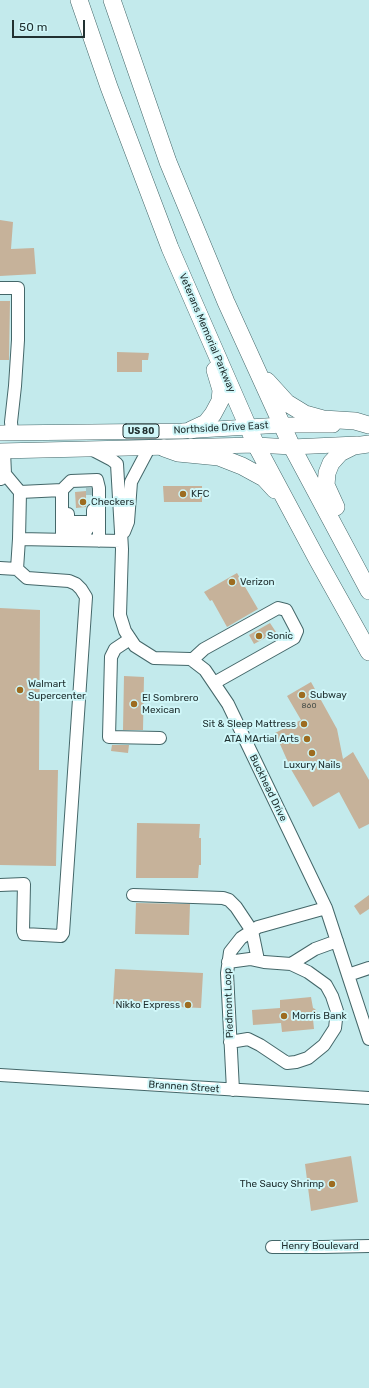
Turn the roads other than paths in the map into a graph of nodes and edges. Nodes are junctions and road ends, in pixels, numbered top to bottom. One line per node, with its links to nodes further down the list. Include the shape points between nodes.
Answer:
1 (80, 0): 3 (highway, Veterans Memorial Parkway, via 109,87)
2 (112, 0): 5 (highway, via 168,162)
3 (152, 200): 8 (highway, Veterans Memorial Parkway, via 170,248); 9 (highway, via 152,215 221,390 220,401 213,414 206,423)
4 (0, 288): 10 (street, via 18,288 16,386 11,422)
5 (256, 369): 6 (highway); 7 (highway, via 287,403 305,414 323,419 355,421)
6 (282, 425): 7 (main road, Northside Drive East / US 80); 8 (main road, Northside Drive East / US 80); 13 (highway)
7 (369, 426)
8 (248, 428): 9 (main road, Northside Drive East / US 80); 12 (highway, Veterans Memorial Parkway)
9 (190, 430): 10 (main road, Northside Drive East / US 80)
10 (6, 433)
11 (369, 444): 13 (main road, Northside Drive East / US 80); 28 (highway, via 354,446 340,453 331,463 326,484)
12 (256, 445): 13 (main road, Northside Drive East / US 80); 14 (main road, Northside Drive East / US 80); 21 (highway, Veterans Memorial Parkway)
13 (292, 447): 29 (highway)
14 (157, 448): 15 (main road, Northside Drive East / US 80); 21 (highway, via 220,457 242,466 264,478); 25 (street, via 131,482 128,522)
15 (91, 449): 16 (main road, Northside Drive East / US 80); 25 (street, via 117,464)
16 (2, 451): 17 (street)
17 (2, 477): 19 (street)
18 (92, 488): 20 (street, via 71,481); 20 (street, via 93,520 86,531 72,530 68,526 68,504); 24 (street, via 97,480)
19 (20, 492): 20 (street); 22 (street)
20 (62, 493): 23 (street)
21 (286, 501): 31 (highway, Veterans Memorial Parkway)
22 (19, 539): 23 (street); 27 (street)
23 (62, 540): 24 (street)
24 (99, 541): 25 (street)
25 (121, 541): 30 (street, via 120,615)
26 (0, 568): 27 (street)
27 (17, 569): 35 (street, via 27,578 69,581 76,584 86,597 61,936 24,934 24,884)
28 (369, 574)
29 (369, 591)
30 (130, 639): 32 (street, via 135,646 154,658); 34 (street, via 115,649 111,657 109,737)
31 (369, 652)
32 (192, 660): 33 (street, Buckhead Drive, via 205,670); 33 (street, via 204,649 278,608 286,610 297,631 294,638)
33 (214, 683): 37 (street, Buckhead Drive, via 228,704)
34 (160, 738)
35 (0, 885)
36 (133, 895): 38 (street, via 223,898 236,907)
37 (326, 908): 38 (street, Piedmont Loop, via 258,927); 39 (street, Buckhead Drive)
38 (252, 931): 40 (street); 41 (street, Piedmont Loop, via 240,938 230,952)
39 (337, 941): 42 (street, via 315,949); 44 (street, Buckhead Drive)
40 (258, 960): 41 (street, via 244,958); 42 (street)
41 (228, 962): 46 (street, Piedmont Loop)
42 (291, 964): 46 (street, via 326,985 332,996 337,1011 335,1028 324,1045 308,1058 287,1063 248,1039)
43 (369, 968): 44 (street)
44 (348, 975): 45 (street, Buckhead Drive)
45 (368, 1035)
46 (230, 1042): 48 (street, Piedmont Loop)
47 (0, 1075): 48 (street, Brannen Street)
48 (233, 1090): 49 (street, Brannen Street)
49 (369, 1098)
50 (369, 1246): 51 (street, Henry Boulevard)
51 (272, 1247)

